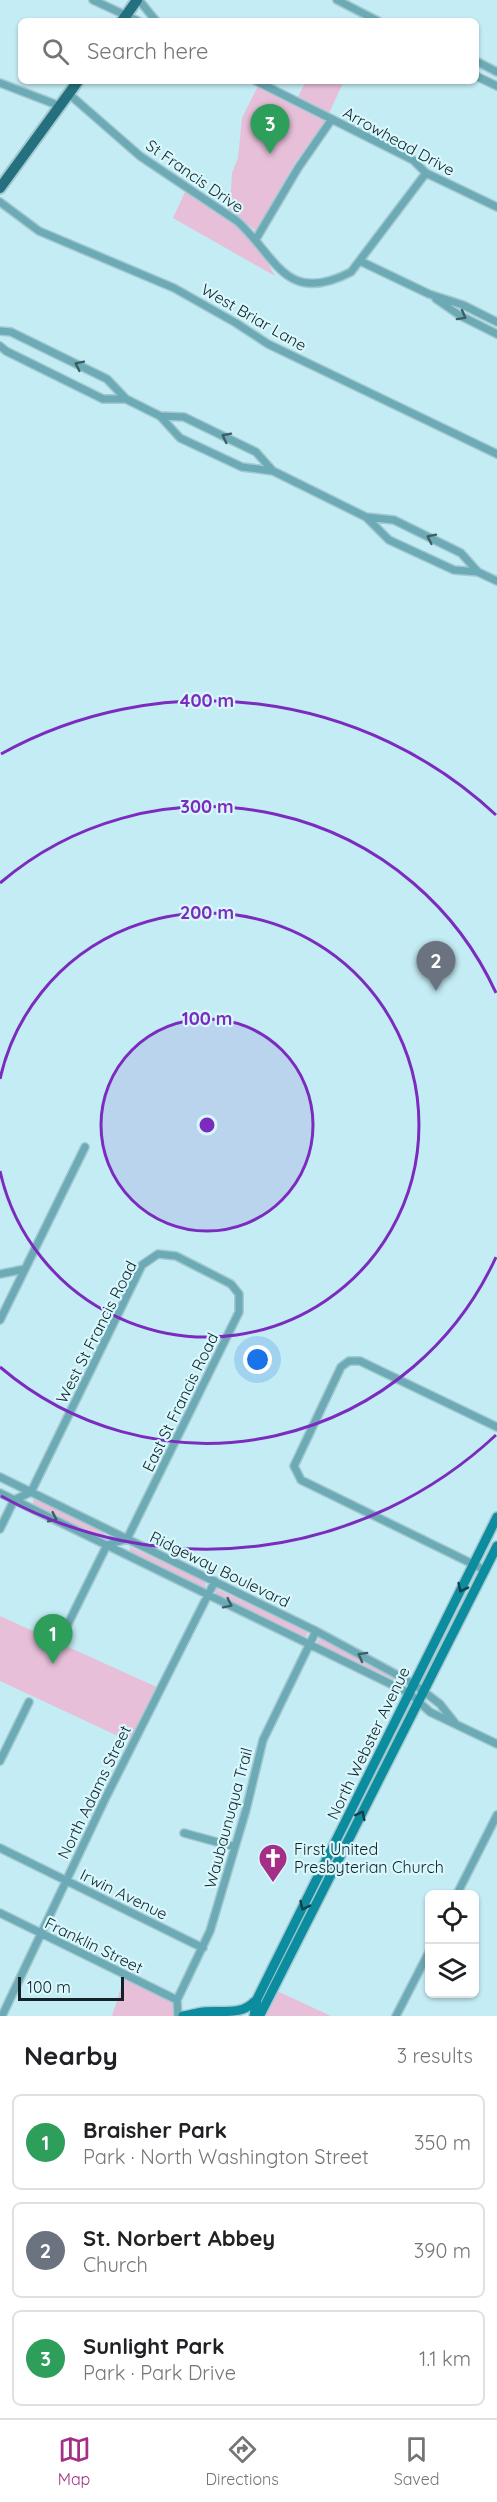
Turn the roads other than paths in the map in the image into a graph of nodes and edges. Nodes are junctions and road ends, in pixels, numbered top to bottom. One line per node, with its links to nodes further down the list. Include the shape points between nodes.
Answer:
1 (93, 0): 4 (street)
2 (138, 0): 4 (main road); 5 (street)
3 (337, 0): 6 (street)
4 (124, 18)
5 (153, 18)
6 (372, 18)
7 (479, 63): 8 (street)
8 (497, 73): 13 (street)
9 (479, 77): 13 (street)
10 (0, 83): 15 (street)
11 (76, 84): 14 (main road)
12 (262, 84): 16 (street, Arrowhead Drive)
13 (495, 85)
14 (69, 94): 15 (main road); 21 (street, St Francis Drive, via 140,156 237,221)
15 (60, 106): 18 (main road)
16 (332, 119): 17 (street, Arrowhead Drive, via 413,160); 21 (street)
17 (426, 173): 20 (street, Arrowhead Drive); 22 (street, St Francis Drive)
18 (0, 188)
19 (0, 202): 30 (street, West Briar Lane, via 39,231 174,288 268,344)
20 (497, 207)
21 (256, 239): 22 (street, St Francis Drive, via 286,276 302,281 319,284 336,280 351,272)
22 (360, 261): 23 (street)
23 (429, 294): 24 (street); 26 (street, one-way to 26)
24 (497, 322)
25 (0, 331): 28 (street, one-way to 25, via 107,379 11,332)
26 (497, 334)
27 (0, 346): 28 (street, via 103,399)
28 (126, 399): 29 (street)
29 (160, 416): 31 (street, one-way to 29, via 256,453 184,417); 31 (street, via 180,438 242,467)
30 (497, 454)
31 (273, 471): 32 (street)
32 (366, 518): 33 (street, via 389,540 454,570); 33 (street, one-way to 32, via 461,553 394,520)
33 (478, 572): 34 (street)
34 (497, 581)
35 (85, 1147): 36 (street)
36 (25, 1269): 37 (street); 39 (street)
37 (0, 1274)
38 (225, 1280): 42 (street, West St Francis Road, via 172,1255 158,1254 142,1265); 47 (street, East St Francis Road, via 238,1294 239,1312)
39 (0, 1320)
40 (497, 1426): 50 (street, via 358,1360 349,1361 341,1367 295,1462 298,1477)
41 (0, 1477): 42 (street, Ridgeway Boulevard)
42 (31, 1492): 44 (street); 47 (street, Ridgeway Boulevard)
43 (0, 1493): 44 (street, Ridgeway Boulevard)
44 (14, 1500): 46 (street); 48 (street, Ridgeway Boulevard, one-way to 48)
45 (497, 1517): 50 (main road, North Webster Avenue)
46 (0, 1529)
47 (127, 1539): 48 (street); 52 (street, Ridgeway Boulevard)
48 (107, 1545): 53 (street, Ridgeway Boulevard); 55 (street)
49 (497, 1546): 51 (main road, North Webster Avenue)
50 (474, 1564): 51 (street); 57 (main road, North Webster Avenue, one-way to 57)
51 (486, 1570): 58 (main road, North Webster Avenue)
52 (215, 1581): 53 (street, North Adams Street); 54 (street, Ridgeway Boulevard)
53 (208, 1594): 56 (street, Ridgeway Boulevard, one-way to 56); 68 (street, North Adams Street, via 69,1871)
54 (316, 1631): 56 (street, Waubaunuqua Trail); 57 (street, Ridgeway Boulevard, one-way to 54)
55 (60, 1640)
56 (310, 1644): 57 (street, Ridgeway Boulevard); 66 (street, Waubaunuqua Trail, via 263,1740)
57 (412, 1689): 58 (street, Ridgeway Boulevard); 59 (street, Ridgeway Boulevard); 74 (main road, North Webster Avenue, one-way to 74)
58 (424, 1692): 59 (main road, North Webster Avenue); 61 (street, Ridgeway Boulevard)
59 (419, 1701): 61 (street, Ridgeway Boulevard, via 430,1712); 79 (main road, North Webster Avenue, one-way to 59, via 267,2003)
60 (29, 1702): 63 (street)
61 (456, 1724): 62 (street, Ridgeway Boulevard)
62 (497, 1744)
63 (0, 1761)
64 (497, 1815): 69 (street)
65 (184, 1833): 66 (street)
66 (235, 1847): 72 (street, Waubaunuqua Trail)
67 (0, 1848): 68 (street, Irwin Avenue)
68 (67, 1882): 71 (street, North Adams Street); 72 (street, Irwin Avenue)
69 (459, 1890)
70 (0, 1913): 71 (street, Franklin Street)
71 (42, 1934): 75 (street, Franklin Street); 76 (street, North Adams Street)
72 (203, 1948): 75 (street, Waubaunuqua Trail)
73 (425, 1958): 80 (street)
74 (257, 1999): 78 (main road, via 239,2011); 79 (main road, North Webster Avenue)
75 (177, 2000): 77 (street)
76 (2, 2016)
77 (178, 2016)
78 (183, 2016)
79 (256, 2016)
80 (396, 2016)

